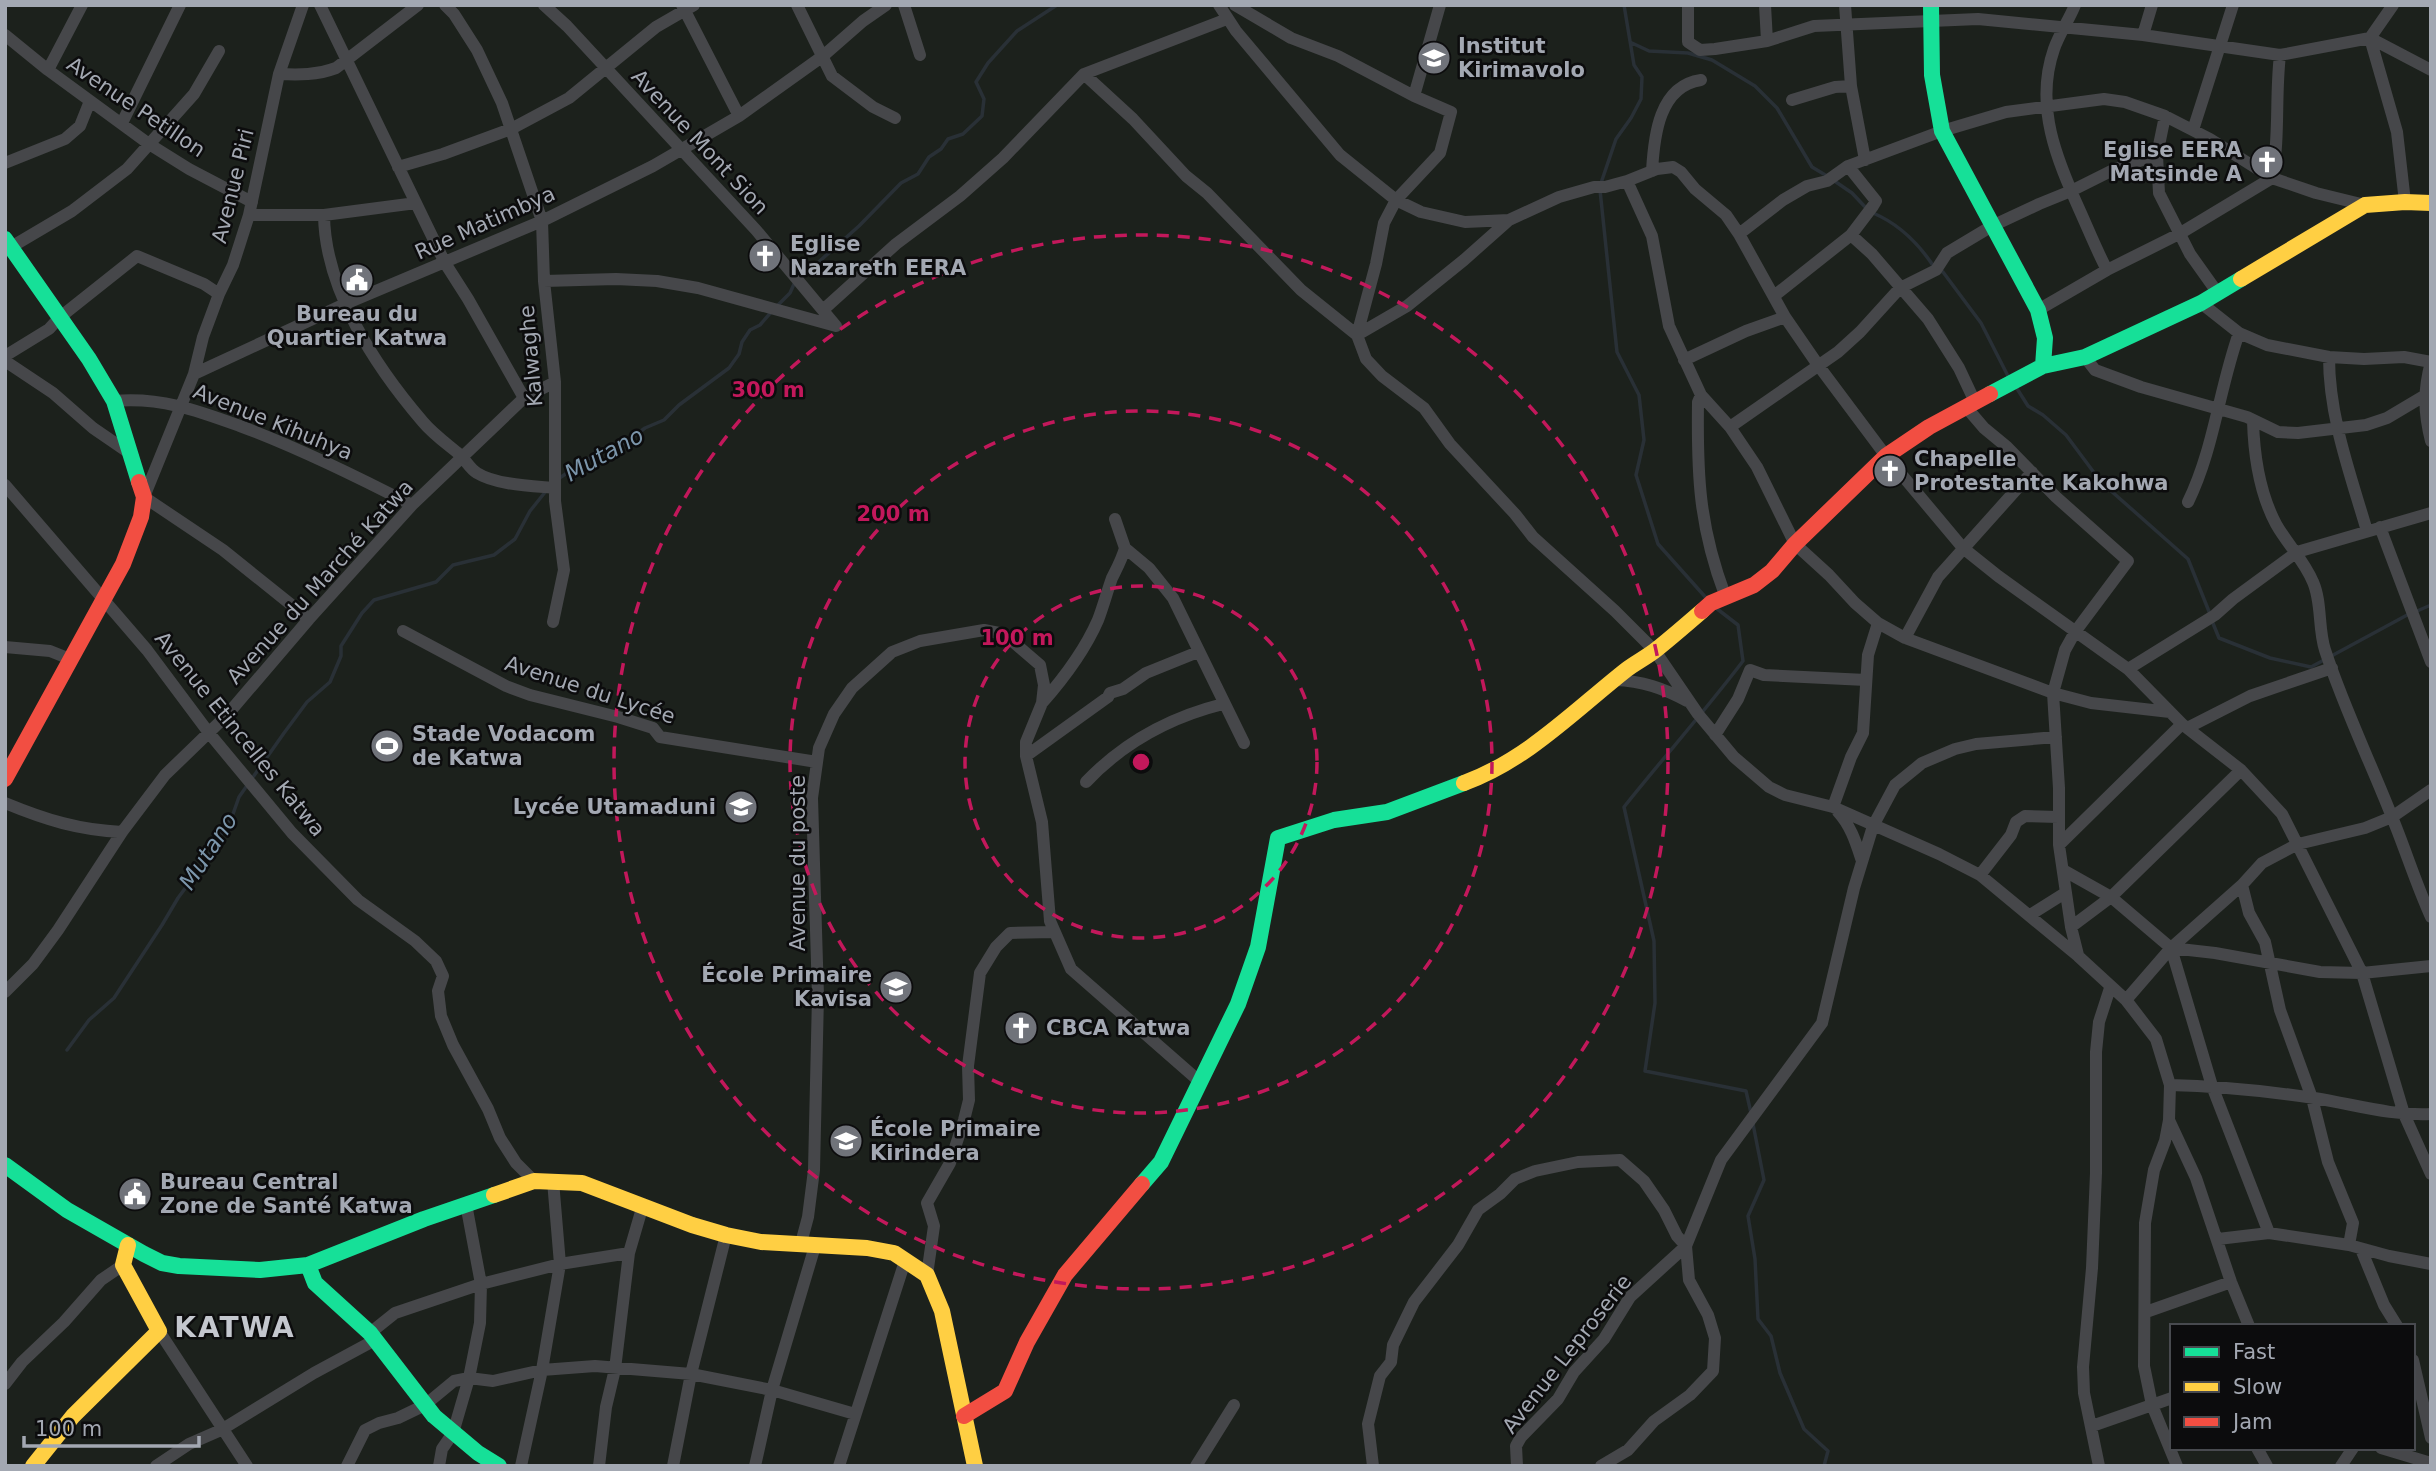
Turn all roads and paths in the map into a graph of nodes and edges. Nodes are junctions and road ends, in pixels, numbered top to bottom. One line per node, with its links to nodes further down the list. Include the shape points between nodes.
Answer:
1 (82, 5): 37 (street)
2 (180, 5): 50 (street)
3 (303, 5): 39 (street, Avenue Piri)
4 (320, 5): 35 (street)
5 (418, 5): 35 (street)
6 (445, 5): 51 (street, Kalwaghe, via 477,50)
7 (544, 5): 36 (street, Avenue Mont Sion)
8 (797, 5): 34 (street)
9 (886, 5): 34 (street, Rue Matimbya)
10 (904, 5): 32 (street)
11 (1219, 5): 23 (street)
12 (1235, 5): 43 (street, via 1291,38 1338,56)
13 (1440, 5): 43 (street)
14 (1688, 5): 29 (street, via 1688,42 1700,50)
15 (1765, 5): 29 (street)
16 (1845, 5): 24 (street)
17 (2075, 5): 25 (street)
18 (2152, 5): 27 (street)
19 (2233, 5): 30 (street)
20 (2393, 5): 28 (street)
21 (687, 7): 36 (street); 47 (street)
22 (1931, 12): 24 (street); 25 (street); 53 (street, via 1932,75)
23 (1227, 19): 40 (street); 65 (street, via 1340,155)
24 (1845, 24): 29 (street, via 1814,26); 42 (street)
25 (2065, 28): 27 (street); 46 (street, via 2054,49)
26 (5, 35): 37 (street, Avenue Petillon)
27 (2143, 35): 30 (street)
28 (2370, 38): 33 (street); 38 (street); 66 (street, via 2397,132)
29 (1767, 41)
30 (2220, 47): 33 (street); 52 (street)
31 (219, 51): 54 (street, via 194,94)
32 (920, 55)
33 (2280, 55): 62 (street)
34 (823, 56): 47 (street, Rue Matimbya); 49 (street, via 832,76)
35 (347, 61): 39 (street, via 323,73); 59 (street)
36 (605, 68): 51 (street, via 569,98); 55 (street, Avenue Mont Sion)
37 (48, 70): 45 (street, Avenue Petillon)
38 (2431, 70)
39 (279, 74): 70 (street, Avenue Piri)
40 (1084, 74): 88 (street, via 1003,158); 93 (street, via 1301,290)
41 (1701, 80): 60 (street, via 1677,89 1660,115)
42 (1851, 86): 44 (street); 57 (street)
43 (1413, 96): 65 (street, via 1451,112 1440,153)
44 (1792, 100)
45 (90, 101): 50 (street, Avenue Petillon); 58 (street, via 80,126 65,139)
46 (2045, 107): 48 (street, via 2104,99); 53 (street, via 2006,112); 64 (street)
47 (738, 116): 55 (street, Rue Matimbya)
48 (2165, 116): 52 (street); 56 (street)
49 (895, 118)
50 (122, 123): 54 (street, Avenue Petillon)
51 (511, 129): 59 (street); 73 (street, Kalwaghe)
52 (2193, 130): 62 (street)
53 (1942, 131): 57 (street); 74 (street)
54 (149, 144): 70 (street, Avenue Petillon); 78 (street, via 127,169 72,212)
55 (681, 149): 73 (street, Rue Matimbya); 88 (street, Avenue Mont Sion)
56 (2157, 155): 64 (street); 76 (street, via 2159,193)
57 (1865, 160): 61 (street)
58 (5, 163)
59 (398, 167): 67 (street)
60 (1653, 171): 63 (street); 75 (street, via 1673,167 1681,172)
61 (1837, 173): 75 (street, via 1783,200); 77 (street, via 1876,201)
62 (2272, 178): 69 (street); 76 (street)
63 (1627, 181): 72 (street, via 1559,197); 97 (street, via 1652,236 1669,326)
64 (2071, 191): 74 (street); 80 (street)
65 (1396, 200): 72 (street, via 1422,212 1465,222); 93 (street, via 1384,223)
66 (2405, 202): 68 (street); 69 (street)
67 (416, 203): 71 (street, Avenue Petillon); 79 (street)
68 (2431, 203)
69 (2365, 205): 83 (street)
70 (250, 209): 71 (street, Avenue Petillon); 84 (street, Avenue Piri)
71 (324, 215): 87 (street, via 324,237)
72 (1509, 220): 93 (street, via 1407,306)
73 (542, 221): 79 (street, Rue Matimbya); 81 (street, Kalwaghe)
74 (1992, 226): 82 (street, via 1947,253 1936,270); 89 (street)
75 (1739, 233): 85 (street)
76 (2179, 234): 80 (street); 83 (street)
77 (1851, 235): 82 (street); 85 (street)
78 (7, 246): 91 (street)
79 (445, 262): 87 (street, Rue Matimbya); 105 (street)
80 (2107, 270): 89 (street)
81 (544, 282): 88 (street, Avenue Mont Sion, via 657,281 836,326); 102 (street, Kalwaghe)
82 (1900, 288): 99 (street, via 1860,332); 107 (street, via 1941,338)
83 (2217, 292): 86 (street)
84 (219, 294): 91 (street, via 137,256); 101 (street, Avenue Piri)
85 (1773, 296): 90 (street)
86 (2201, 303): 92 (street); 94 (street)
87 (345, 304): 101 (street, Rue Matimbya); 116 (street, via 381,367 424,424)
88 (822, 310)
89 (2038, 310): 100 (street, via 2047,348)
90 (1784, 317): 97 (street); 99 (street)
91 (59, 318): 96 (street); 106 (street)
92 (2239, 333): 95 (street, via 2267,345); 109 (street)
93 (1357, 335): 140 (street, via 1366,359 1424,408 1533,537)
94 (2085, 357): 100 (street); 109 (street, via 2095,370)
95 (2329, 357): 98 (street, via 2404,357); 112 (street)
96 (5, 358): 114 (street)
97 (1684, 360): 103 (street)
98 (2431, 362): 104 (street)
99 (1818, 365): 111 (street); 115 (street)
100 (2043, 366): 107 (street)
101 (194, 374): 108 (street)
102 (555, 382): 105 (street, Avenue du Marché Katwa); 119 (street, Kalwaghe)
103 (1701, 395): 111 (street); 131 (street, via 1698,484)
104 (2427, 396): 112 (street, via 2387,418); 113 (street, via 2424,412)
105 (524, 398): 116 (street, Avenue du Marché Katwa)
106 (114, 401): 108 (street, Avenue Kihuhya); 114 (street)
107 (1970, 404): 115 (street); 117 (street, via 1984,428)
108 (182, 405): 120 (street); 122 (street, Avenue Kihuhya, via 308,454)
109 (2218, 408): 110 (street); 121 (street)
110 (2253, 421): 112 (street, via 2278,432); 130 (street, via 2254,453 2265,499)
111 (1730, 427): 127 (street, via 1757,467)
112 (2337, 429): 126 (street)
113 (2431, 441)
114 (128, 452): 120 (street)
115 (1886, 456): 127 (street); 129 (street)
116 (462, 457): 119 (street, via 477,473 512,484); 122 (street, Avenue du Marché Katwa)
117 (2032, 472): 129 (street); 137 (street, via 2128,561)
118 (5, 485): 132 (street, Avenue Etincelles Katwa)
119 (555, 488): 134 (street, Kalwaghe, via 564,570)
120 (144, 497): 132 (street, via 130,549); 133 (street, via 223,550)
121 (2188, 502)
122 (412, 505): 133 (street, Avenue du Marché Katwa)
123 (2431, 513): 125 (street)
124 (1115, 519): 128 (street)
125 (2380, 527): 126 (street); 144 (street)
126 (2367, 531): 130 (street)
127 (1795, 544): 131 (street, via 1754,585); 135 (street)
128 (1125, 548): 141 (street, via 1172,597); 150 (street, via 1086,644)
129 (1964, 548): 137 (street); 138 (street, via 1938,577)
130 (2297, 552): 142 (street, via 2314,584); 145 (street, via 2210,619)
131 (1721, 597): 140 (street)
132 (105, 600): 143 (street); 154 (street, Avenue Etincelles Katwa)
133 (309, 619): 154 (street, Avenue du Marché Katwa)
134 (553, 622)
135 (1878, 623): 138 (street); 147 (street)
136 (403, 631): 159 (street, Avenue du Lycée, via 506,686 653,728 660,737)
137 (2075, 632): 145 (street); 148 (street)
138 (1905, 638): 148 (street)
139 (5, 647): 143 (street, via 50,651)
140 (1655, 651): 146 (street); 149 (street)
141 (1198, 652): 151 (street); 158 (street, via 1110,693)
142 (2328, 658): 153 (street); 167 (street)
143 (70, 659): 161 (street)
144 (2431, 662)
145 (2128, 669): 152 (street)
146 (1615, 680): 149 (street, via 1664,688); 190 (street, via 1560,725 1478,778 1387,812 1334,820 1278,838 1258,947 1238,1004)
147 (1866, 680): 155 (street, via 1764,676 1750,670 1738,699); 165 (street, via 1863,733)
148 (2053, 692): 152 (street, via 2091,703); 156 (street)
149 (1690, 702): 155 (street)
150 (1042, 703): 158 (street, Avenue du poste, via 1026,742); 159 (street, Avenue du poste, via 1040,665 1004,634 984,630 920,641 892,652 852,688 834,714)
151 (1223, 704): 157 (street); 162 (street, via 1167,722 1107,760)
152 (2170, 712): 153 (street)
153 (2184, 726): 160 (street); 170 (street)
154 (209, 733): 169 (street, Avenue du Marché Katwa, via 165,775); 199 (street, Avenue Etincelles Katwa, via 324,866 358,900 436,961 443,976 438,991 441,1016 453,1045 500,1138)
155 (1714, 733): 165 (street, via 1769,787)
156 (2056, 737): 166 (street); 168 (street, Avenue Leproserie, via 1976,744 1922,763 1895,785)
157 (1244, 743)
158 (1026, 756): 181 (street, Avenue du poste, via 1042,822)
159 (817, 762): 207 (street, Avenue du poste, via 812,798 818,996)
160 (2241, 770): 171 (street, via 2282,814); 177 (street)
161 (5, 779)
162 (1086, 782)
163 (2431, 790): 167 (street)
164 (5, 803): 169 (street, via 79,828)
165 (1833, 807): 168 (street); 172 (street, via 1846,821)
166 (2058, 817): 170 (street); 174 (street, via 2025,816 2016,822)
167 (2392, 817): 171 (street); 179 (street)
168 (1873, 826): 172 (street, Avenue Leproserie); 174 (street)
169 (122, 832): 188 (street, Avenue du Marché Katwa, via 58,930)
170 (2059, 845): 173 (street)
171 (2298, 845): 175 (street, via 2262,863); 186 (street)
172 (1863, 862): 208 (street, Avenue Leproserie, via 1822,1023 1721,1160)
173 (2063, 870): 176 (street); 177 (street)
174 (1980, 875): 178 (street)
175 (2242, 885): 182 (street); 184 (street, via 2249,913 2265,942)
176 (2065, 893): 178 (street); 180 (street)
177 (2111, 897): 180 (street); 182 (street)
178 (2030, 915): 183 (street)
179 (2431, 917)
180 (2071, 927): 183 (street)
181 (1054, 932): 190 (street, Avenue du poste, via 1071,970); 216 (street, via 1010,933 980,973 968,1066 969,1100 950,1163 927,1203 934,1226)
182 (2171, 948): 184 (street); 189 (street); 192 (street)
183 (2078, 956): 187 (street)
184 (2269, 965): 186 (street); 193 (street)
185 (2431, 966): 186 (street)
186 (2362, 973): 194 (street)
187 (2110, 988): 189 (street); 238 (street, via 2096,1052 2096,1172 2083,1367)
188 (5, 992)
189 (2126, 1000): 191 (street, via 2156,1039)
190 (1199, 1081): 237 (street, via 1161,1162 1065,1275 1006,1391)
191 (2170, 1085): 192 (street); 196 (street)
192 (2212, 1086): 193 (street); 203 (street)
193 (2312, 1098): 194 (street); 209 (street, via 2328,1162 2353,1223)
194 (2404, 1114): 195 (street); 198 (street)
195 (2431, 1114)
196 (2169, 1120): 205 (street); 219 (street, via 2145,1223)
197 (5, 1166): 206 (street, via 67,1210)
198 (2431, 1174)
199 (534, 1181): 200 (street); 201 (street)
200 (553, 1181): 202 (street, via 582,1182); 212 (street)
201 (466, 1204): 215 (street); 218 (street)
202 (643, 1205): 204 (street); 210 (street)
203 (2269, 1233): 205 (street); 209 (street)
204 (726, 1235): 207 (street); 227 (street)
205 (2218, 1238): 217 (street)
206 (128, 1245): 214 (street); 215 (street, via 162,1263 179,1266 260,1270)
207 (808, 1245): 211 (street, via 867,1248 894,1253); 231 (street, Avenue du poste)
208 (1686, 1246): 260 (street, via 1644,1181 1620,1160 1578,1162 1515,1179 1478,1210 1458,1245 1414,1302 1393,1345 1391,1362 1380,1377 1368,1424); 261 (street, Avenue Leproserie, via 1630,1297 1558,1399 1521,1437); 262 (street, via 1689,1280 1715,1338 1713,1371 1690,1395 1654,1420 1628,1450)
209 (2355, 1247): 213 (street); 221 (street)
210 (629, 1253): 212 (street); 225 (street)
211 (905, 1261): 216 (street); 236 (street)
212 (560, 1264): 218 (street); 226 (street)
213 (2431, 1264)
214 (123, 1265): 222 (street); 229 (street, via 101,1280)
215 (308, 1265): 223 (street, via 315,1283)
216 (927, 1275): 237 (street, via 942,1311)
217 (2231, 1282): 219 (street); 220 (street)
218 (481, 1284): 223 (street, via 395,1313); 228 (street, via 480,1324)
219 (2146, 1312): 235 (street, via 2144,1366)
220 (2248, 1324)
221 (2396, 1324)
222 (159, 1331): 239 (street); 247 (street, via 73,1416)
223 (373, 1337): 233 (street); 239 (street)
224 (2415, 1366): 230 (street)
225 (615, 1369): 226 (street); 227 (street); 254 (street)
226 (542, 1370): 228 (street, via 493,1381); 253 (street)
227 (691, 1374): 231 (street); 255 (street)
228 (469, 1378): 233 (street, via 454,1381); 240 (street)
229 (5, 1384)
230 (2422, 1389): 241 (street)
231 (772, 1390): 236 (street); 256 (street, Avenue du poste)
232 (2170, 1399): 235 (street)
233 (425, 1405): 240 (street); 250 (street, via 365,1430)
234 (1234, 1405): 259 (street)
235 (2152, 1405): 238 (street); 242 (street)
236 (855, 1414): 257 (street)
237 (964, 1416): 258 (street)
238 (2092, 1426): 263 (street)
239 (221, 1430): 248 (street); 249 (street)
240 (453, 1433): 251 (street, via 442,1449); 252 (street)
241 (2431, 1438)
242 (2170, 1449)
243 (2258, 1450): 264 (street)
244 (2352, 1450): 265 (street)
245 (2388, 1450): 246 (street)
246 (2431, 1462)
247 (33, 1466)
248 (156, 1466)
249 (247, 1466)
250 (347, 1466)
251 (439, 1466)
252 (499, 1466)
253 (521, 1466)
254 (599, 1466)
255 (673, 1466)
256 (755, 1466)
257 (839, 1466)
258 (975, 1466)
259 (1196, 1466)
260 (1373, 1466)
261 (1517, 1466)
262 (1601, 1466)
263 (2099, 1466)
264 (2267, 1466)
265 (2342, 1466)

